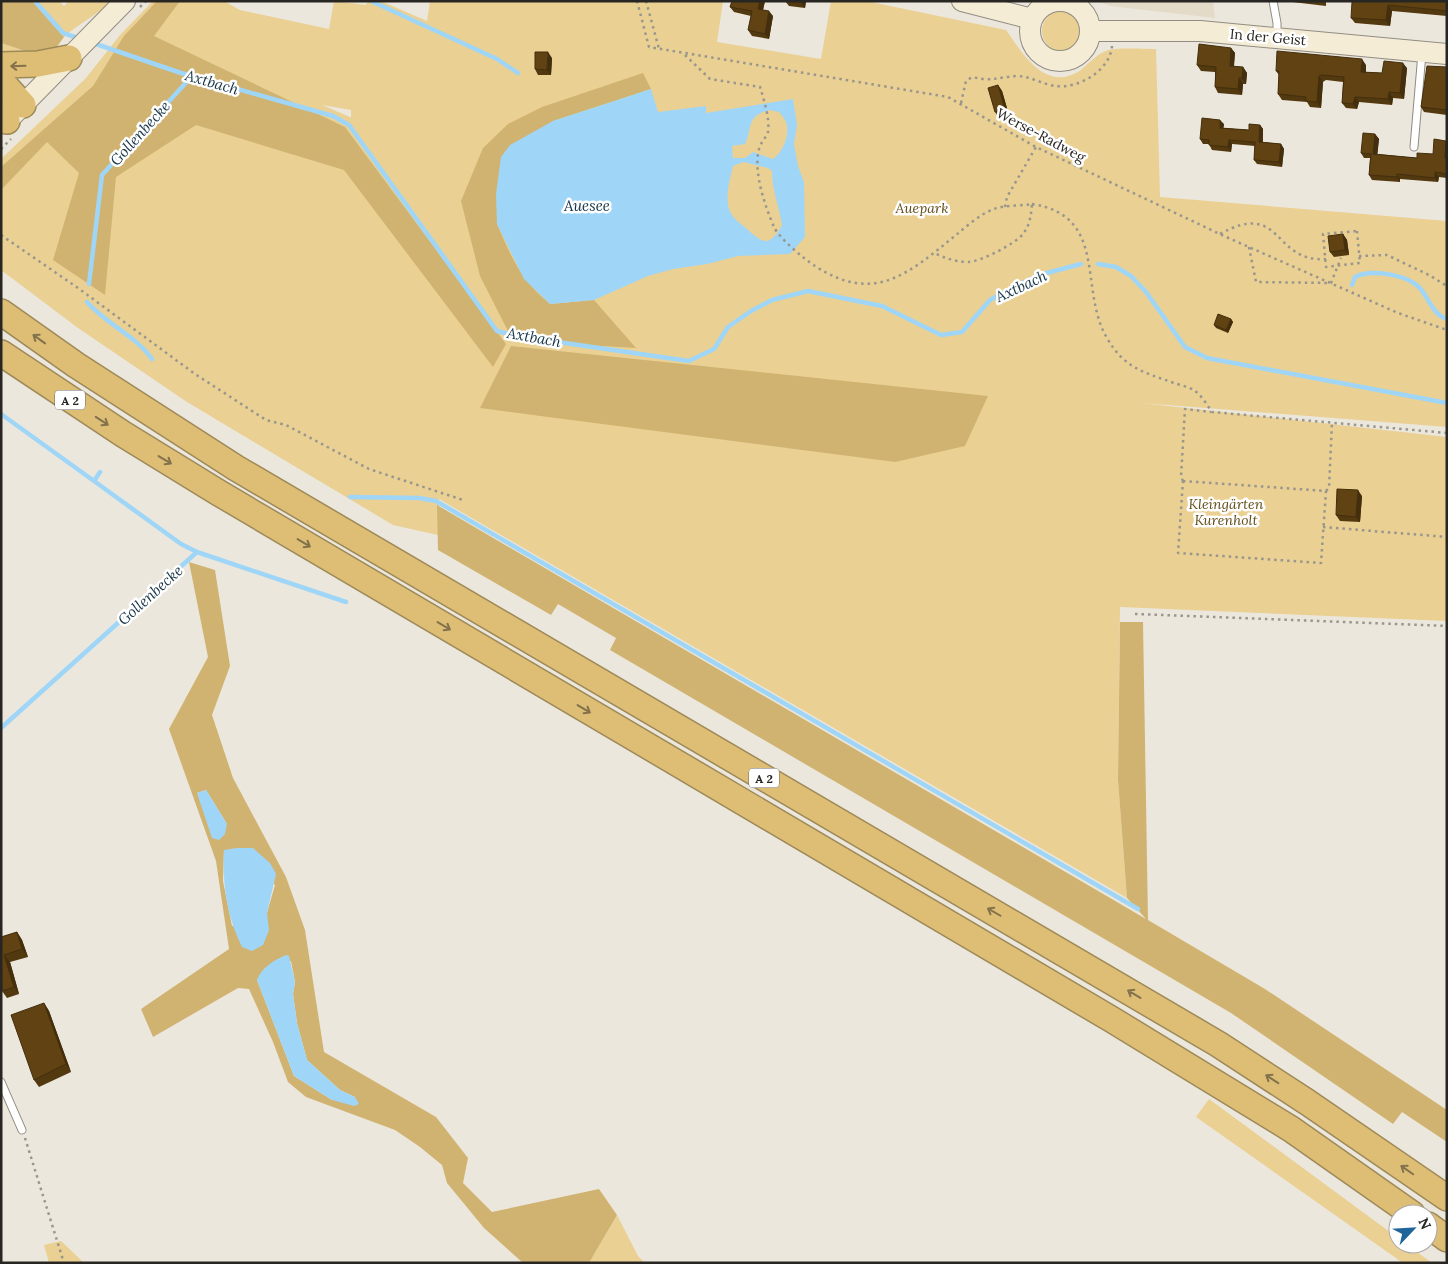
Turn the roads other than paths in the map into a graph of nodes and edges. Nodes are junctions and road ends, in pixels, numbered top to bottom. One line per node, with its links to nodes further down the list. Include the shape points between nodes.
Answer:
1 (125, 1): 8 (main road)
2 (962, 1): 4 (main road)
3 (1273, 1): 6 (lane)
4 (1032, 19): 5 (main road, via 1037,11 1052,2 1070,3 1084,14); 5 (main road, via 1030,35 1036,50 1042,56 1058,61 1080,53)
5 (1090, 31): 6 (main road, In der Geist, via 1200,31)
6 (1277, 38): 7 (main road, In der Geist)
7 (1422, 52): 9 (main road, In der Geist); 13 (lane)
8 (73, 53): 10 (highway, one-way to 10, via 38,64); 12 (main road)
9 (1447, 54)
10 (1, 65)
11 (1, 81): 12 (highway)
12 (8, 117)
13 (1414, 147)
14 (1, 312): 18 (highway, A 2, one-way to 14, via 1218,1044 236,468 76,365)
15 (1, 353): 19 (highway, A 2, one-way to 19, via 219,493 1291,1128)
16 (1, 1082): 17 (lane)
17 (22, 1130)
18 (1447, 1198)
19 (1398, 1204)

